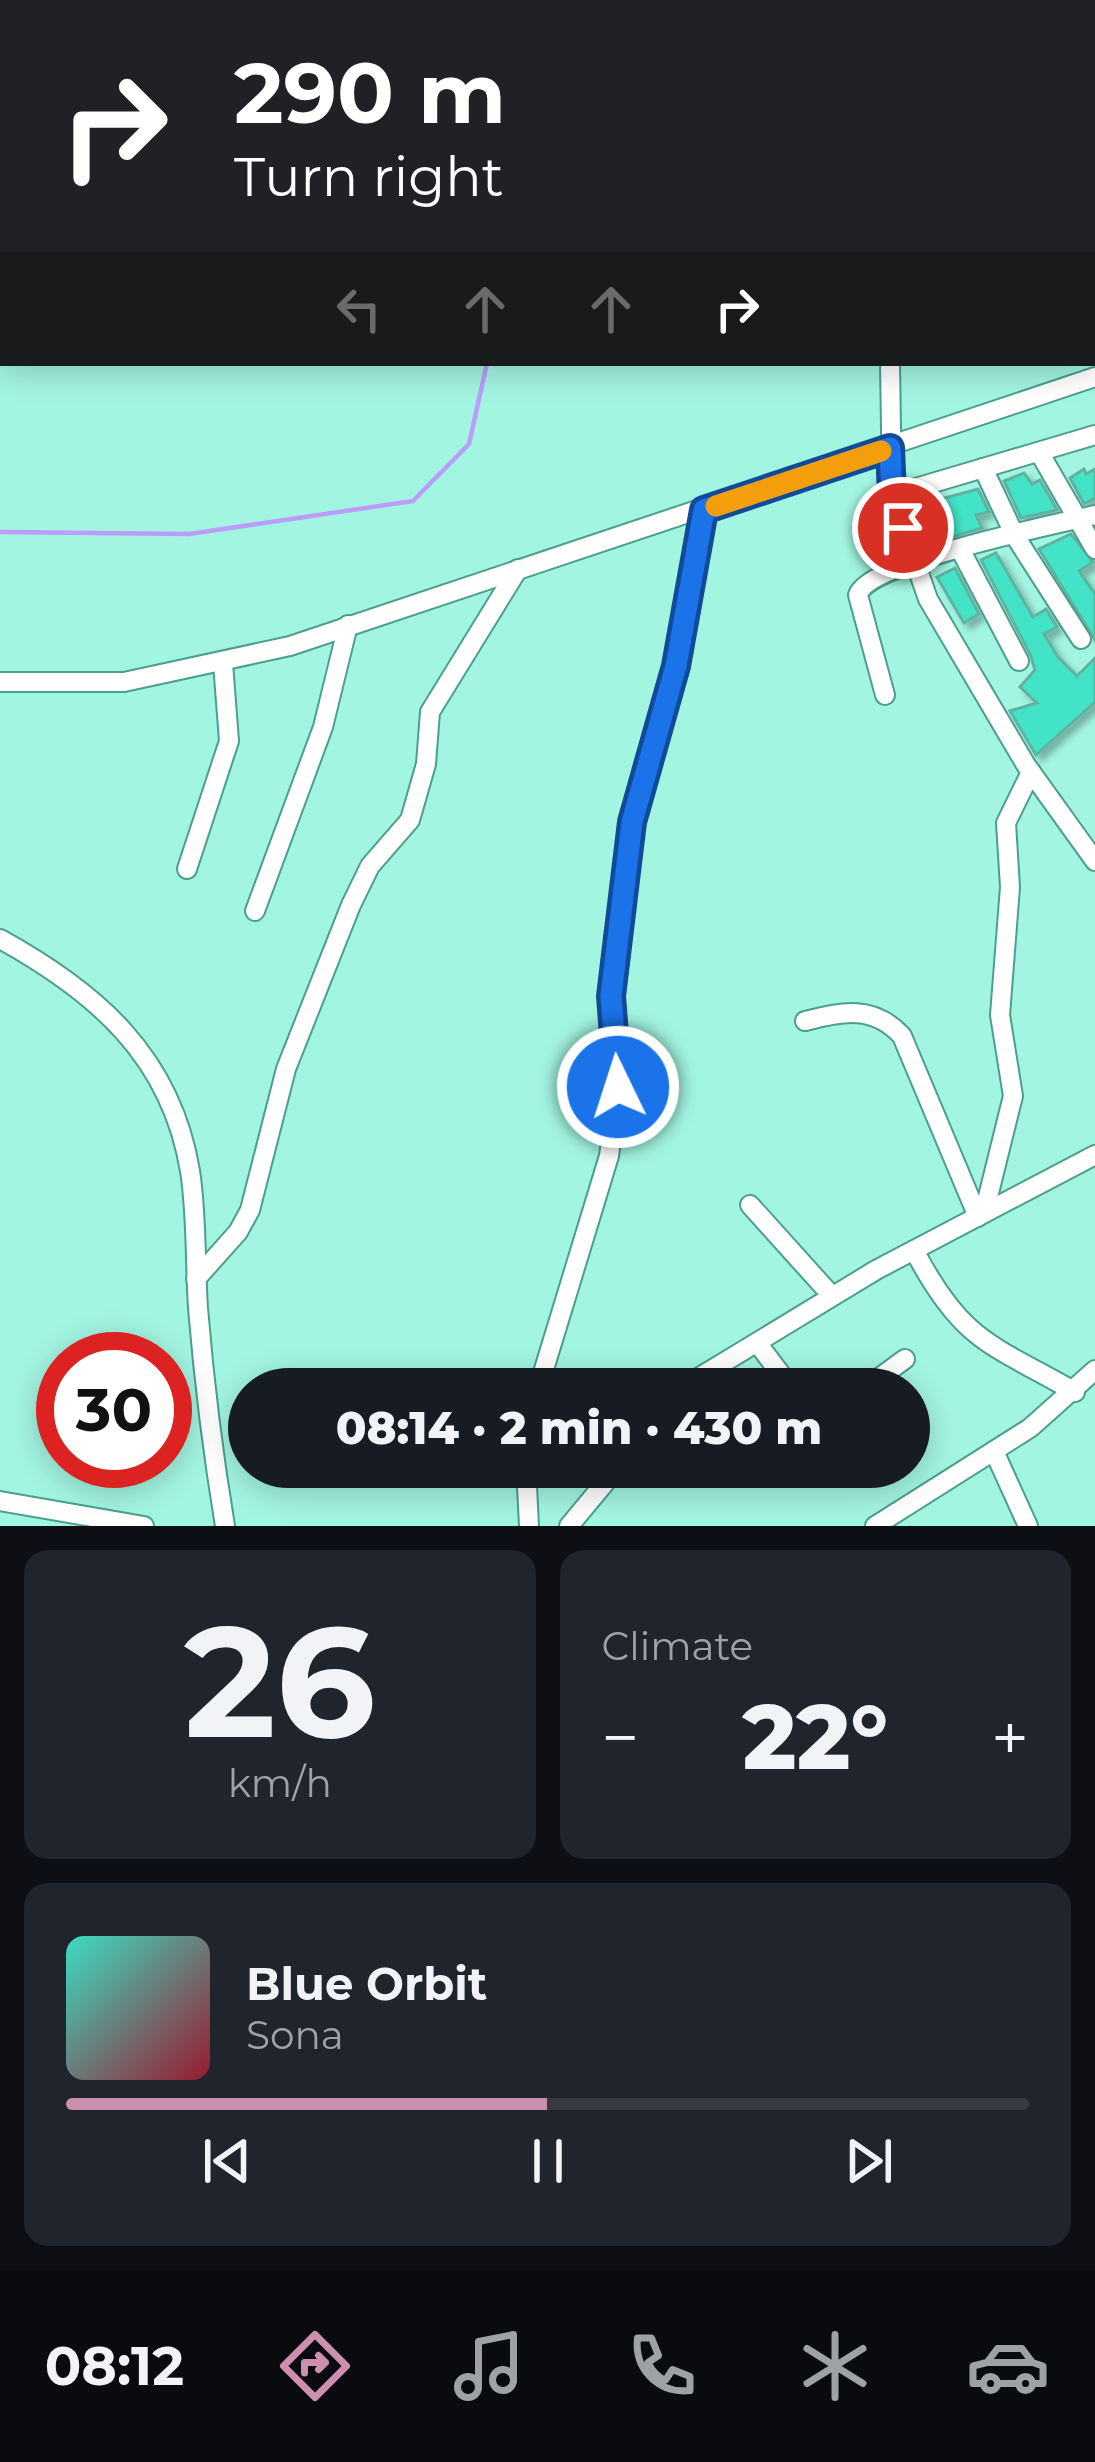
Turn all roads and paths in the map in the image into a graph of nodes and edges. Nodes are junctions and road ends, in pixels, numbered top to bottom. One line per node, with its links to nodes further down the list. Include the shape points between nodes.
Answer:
1 (890, 366): 4 (street)
2 (1095, 377): 4 (street)
3 (1093, 440): 5 (street)
4 (890, 448): 7 (street); 8 (street)
5 (1039, 452): 6 (street); 9 (street)
6 (982, 468): 7 (street); 10 (street)
7 (892, 495): 13 (street)
8 (704, 510): 14 (street); 35 (street, via 676,666 632,822 611,996 618,1087 609,1156)
9 (1086, 517): 10 (street); 12 (street)
10 (1015, 536): 11 (street); 16 (street)
11 (960, 549): 13 (street); 17 (street)
12 (1095, 549)
13 (914, 561): 20 (street, via 860,586); 21 (street, via 928,599)
14 (518, 569): 15 (street); 31 (street, via 430,712 410,820 370,866 351,905 286,1069 250,1210)
15 (348, 625): 18 (street); 24 (street, via 323,727)
16 (1081, 638)
17 (1018, 661)
18 (223, 663): 19 (street, via 124,682); 23 (street, via 229,741)
19 (0, 682)
20 (885, 694)
21 (1031, 772): 22 (street); 29 (street, via 1006,823 1011,872 1000,1015 1013,1096)
22 (1095, 861)
23 (187, 869)
24 (255, 911)
25 (0, 939): 31 (street, via 99,1003 161,1089 190,1169)
26 (805, 1021): 29 (street, via 853,1010 879,1017 902,1036)
27 (1095, 1155): 29 (street)
28 (750, 1205): 32 (street)
29 (981, 1215): 30 (street)
30 (914, 1250): 32 (street); 40 (street, via 964,1328)
31 (196, 1279): 47 (street)
32 (832, 1296): 33 (street)
33 (758, 1344): 36 (street); 37 (street)
34 (905, 1359): 38 (street)
35 (544, 1368)
36 (716, 1368)
37 (776, 1368)
38 (893, 1368)
39 (1095, 1370): 40 (street)
40 (1075, 1392): 41 (street)
41 (994, 1450): 45 (street); 50 (street)
42 (527, 1488): 48 (street)
43 (601, 1488): 49 (street)
44 (0, 1501): 46 (street)
45 (882, 1524)
46 (144, 1526)
47 (225, 1526)
48 (529, 1526)
49 (569, 1526)
50 (1028, 1526)

